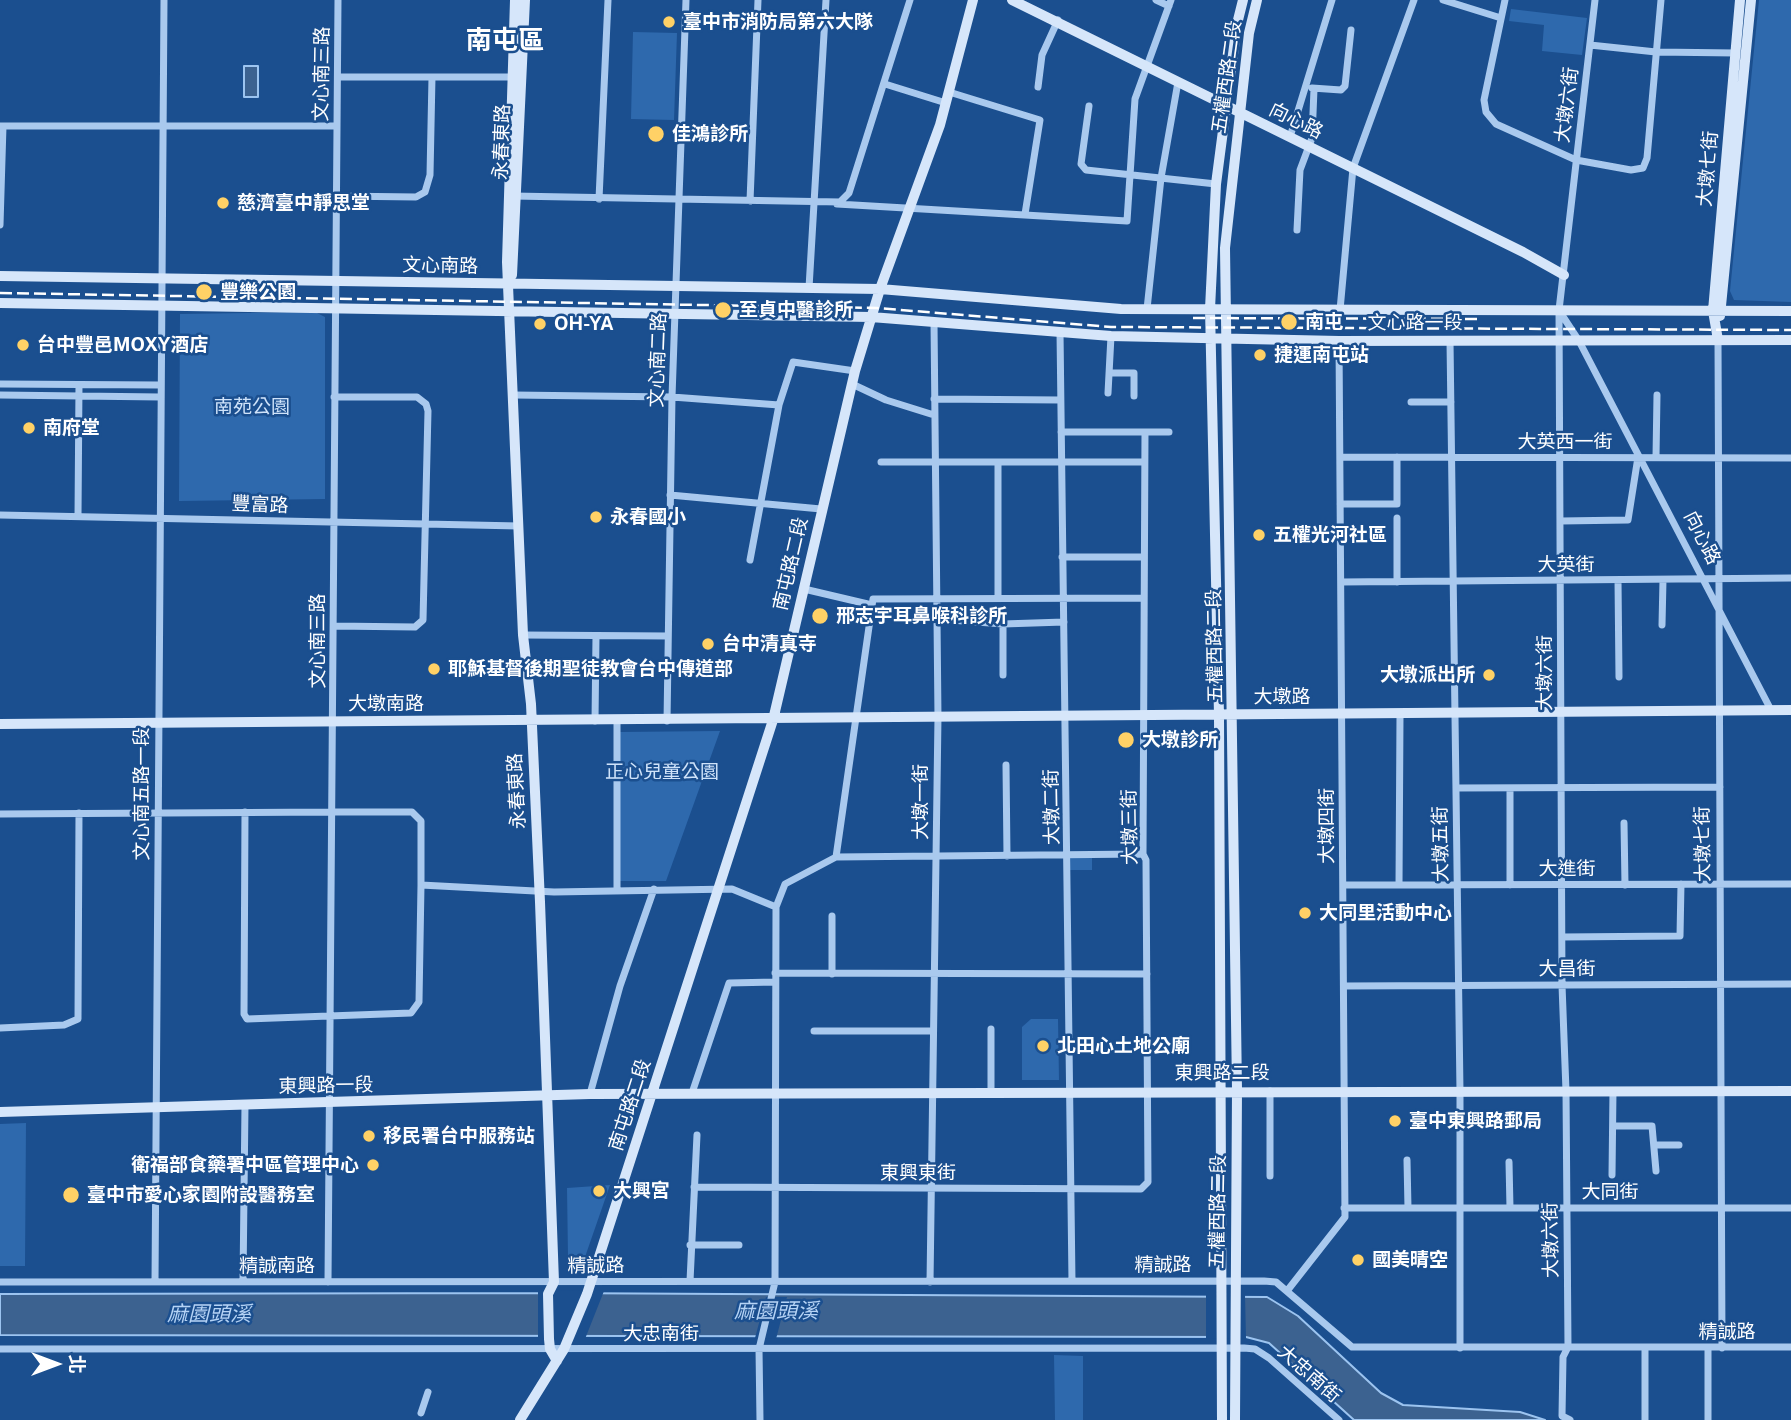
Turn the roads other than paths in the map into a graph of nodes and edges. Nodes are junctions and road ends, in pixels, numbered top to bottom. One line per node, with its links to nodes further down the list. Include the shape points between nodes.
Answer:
1 (164, 0): 44 (street)
2 (338, 0): 31 (street, 文心南三路)
3 (515, 0): 33 (main road, 永春東路)
4 (525, 0): 33 (main road, 永春東路)
5 (608, 0): 55 (street)
6 (686, 0): 56 (street, 文心南二路)
7 (758, 0): 57 (street)
8 (826, 0): 58 (street)
9 (910, 0): 35 (street)
10 (973, 0): 39 (main road, 南屯路二段)
11 (1012, 0): 25 (main road, 向心路)
12 (1156, 0): 23 (street)
13 (1243, 0): 41 (main road, 五權西路二段)
14 (1257, 0): 42 (main road, 五權西路二段)
15 (1332, 0): 37 (street)
16 (1414, 0): 49 (street)
17 (1443, 0): 24 (street)
18 (1505, 0): 24 (street)
19 (1595, 0): 27 (street, 大墩六街)
20 (1661, 0): 28 (street)
21 (1740, 0): 29 (main road, 大墩七街)
22 (1751, 0): 79 (main road, 大墩七街)
23 (1170, 3): 30 (street)
24 (1501, 18): 48 (street, via 1484,100 1486,112 1496,124)
25 (1058, 20): 30 (main road, 向心路); 36 (street, via 1042,55)
26 (1351, 30): 38 (street, via 1345,86 1341,90)
27 (1590, 46): 28 (street); 48 (street, 大墩六街)
28 (1656, 52): 29 (street); 48 (street, via 1643,168)
29 (1736, 53): 79 (main road, 大墩七街)
30 (1147, 66): 34 (main road, 向心路); 50 (street, via 1135,99)
31 (338, 77): 32 (street); 45 (street, 文心南三路)
32 (432, 77): 33 (street); 53 (street, via 430,175 425,192 416,197)
33 (517, 77): 54 (main road, 永春東路)
34 (1178, 82): 41 (main road, 向心路); 51 (street)
35 (886, 84): 39 (street); 58 (street, via 849,193 840,202)
36 (1038, 87)
37 (1304, 87): 38 (street); 46 (street)
38 (1314, 89): 47 (street)
39 (947, 98): 59 (main road, 南屯路二段); 60 (street, via 1040,120)
40 (1089, 106): 50 (street, via 1081,163 1086,170)
41 (1228, 106): 42 (main road, 向心路); 52 (main road, 五權西路二段)
42 (1240, 113): 46 (main road, 向心路); 76 (main road, 五權西路二段, via 1225,248)
43 (2, 126): 44 (street); 61 (street)
44 (163, 126): 45 (street); 65 (street)
45 (337, 126): 53 (street, 文心南三路)
46 (1290, 137): 47 (main road, 向心路)
47 (1308, 146): 49 (main road, 向心路); 62 (street, via 1300,170)
48 (1576, 160): 63 (street, 大墩六街)
49 (1353, 168): 63 (main road, 向心路); 77 (street)
50 (1130, 174): 51 (street); 60 (street, via 1127,221)
51 (1161, 178): 52 (street); 74 (street)
52 (1216, 184): 75 (main road, 五權西路二段)
53 (336, 196): 66 (street, 文心南三路)
54 (513, 197): 55 (street); 67 (main road, 永春東路, via 515,262)
55 (599, 199): 56 (street)
56 (680, 201): 57 (street); 68 (street, 文心南二路)
57 (750, 201): 58 (street)
58 (812, 202): 59 (street); 69 (street)
59 (911, 208): 60 (street); 70 (main road, 南屯路二段)
60 (1025, 214)
61 (0, 225)
62 (1297, 230)
63 (1564, 275): 78 (street, 大墩六街)
64 (0, 276): 65 (main road, 文心南路)
65 (162, 280): 66 (main road, 文心南路); 72 (street, 文心南五路一段)
66 (335, 282): 67 (main road, 文心南路); 73 (street, 文心南三路)
67 (510, 284): 68 (main road, 文心南路); 81 (main road, 永春東路)
68 (676, 286): 69 (main road, 文心南路); 82 (street, 文心南二路)
69 (809, 288): 70 (main road, 文心南路)
70 (880, 289): 74 (main road, 文心路一段); 83 (main road, 南屯路二段)
71 (0, 303): 72 (main road)
72 (160, 306): 73 (main road); 98 (street, 文心南五路一段)
73 (335, 309): 81 (main road); 108 (street, 文心南三路)
74 (1147, 309): 75 (main road, 文心路一段)
75 (1210, 309): 76 (main road, 文心路一段); 87 (main road, 五權西路二段)
76 (1226, 309): 77 (main road, 文心路一段); 88 (main road, 五權西路二段)
77 (1340, 310): 78 (main road, 文心路一段)
78 (1559, 310): 79 (main road, 文心路一段); 89 (street, 大墩六街); 94 (street, 向心路)
79 (1717, 311): 80 (main road, 文心路一段); 90 (main road, 大墩七街)
80 (1791, 311)
81 (511, 312): 82 (main road); 103 (main road, 永春東路)
82 (675, 314): 83 (main road); 109 (street, 文心南二路)
83 (872, 317): 84 (main road, 文心路一段); 95 (main road, 南屯路二段)
84 (934, 322): 85 (main road, 文心路一段); 110 (street, 大墩一街)
85 (1060, 332): 86 (main road, 文心路一段); 111 (street, 大墩二街)
86 (1111, 335): 87 (main road, 文心路一段); 96 (street)
87 (1211, 338): 88 (main road, 文心路一段); 177 (main road, 五權西路二段)
88 (1227, 339): 92 (main road, 文心路一段); 178 (main road, 五權西路二段)
89 (1561, 340): 93 (main road, 文心路一段); 94 (main road, 文心路一段); 122 (street, 大墩六街)
90 (1718, 340): 91 (main road, 文心路一段); 94 (main road, 文心路一段); 125 (street, 大墩七街)
91 (1791, 340)
92 (1339, 341): 93 (main road, 文心路一段); 119 (street, 大墩四街)
93 (1450, 341): 113 (street, 大墩五街)
94 (1579, 341): 123 (street, 向心路)
95 (855, 370): 99 (main road, 南屯路二段); 114 (street, via 793,362)
96 (1109, 373): 101 (street); 106 (street, via 1135,373)
97 (0, 384): 100 (street)
98 (159, 384): 100 (street); 107 (street, 文心南五路一段)
99 (852, 384): 115 (street); 135 (main road, 南屯路二段)
100 (79, 385): 105 (street)
101 (1108, 393)
102 (0, 395): 105 (street)
103 (514, 395): 109 (street); 143 (main road, 永春東路)
104 (1657, 395): 124 (street)
105 (79, 396): 107 (street); 137 (street)
106 (1134, 396)
107 (160, 397): 139 (street, 文心南五路一段)
108 (334, 397): 141 (street, 文心南三路); 142 (street, via 417,397 426,404)
109 (672, 397): 114 (street); 132 (street, 文心南二路)
110 (934, 399): 111 (street); 115 (street, 大墩一街)
111 (1060, 400): 116 (street, 大墩二街)
112 (1411, 402): 113 (street)
113 (1451, 402): 121 (street, 大墩五街)
114 (779, 405): 133 (street)
115 (934, 415): 129 (street, 大墩一街)
116 (1061, 432): 117 (street); 127 (street, 大墩二街)
117 (1144, 432): 118 (street); 131 (street, 大墩三街)
118 (1168, 432)
119 (1340, 457): 120 (street, 大英西一街); 134 (street, 大墩四街)
120 (1397, 457): 121 (street, 大英西一街); 134 (street, via 1397,504)
121 (1451, 457): 122 (street, 大英西一街); 152 (street, 大墩五街)
122 (1561, 457): 123 (street, 大英西一街); 140 (street, 大墩六街)
123 (1639, 457): 124 (street, 大英西一街); 140 (street, via 1628,520); 148 (street, 向心路)
124 (1656, 457): 125 (street, 大英西一街)
125 (1718, 458): 126 (street, 大英西一街); 149 (street, 大墩七街)
126 (1791, 458)
127 (1061, 461): 130 (street); 131 (street); 144 (street, 大墩二街)
128 (881, 462): 129 (street)
129 (934, 462): 130 (street); 160 (street, 大墩一街)
130 (998, 462): 157 (street)
131 (1144, 462): 145 (street, 大墩三街)
132 (670, 495): 133 (street); 170 (street, 文心南二路)
133 (759, 504): 135 (street); 146 (street)
134 (1340, 504): 154 (street, 大墩四街)
135 (821, 509): 156 (main road, 南屯路二段)
136 (0, 515): 137 (street, 豐富路)
137 (78, 516): 139 (street, 豐富路)
138 (1397, 518): 155 (street)
139 (159, 519): 141 (street, 豐富路); 192 (street, 文心南五路一段)
140 (1561, 520): 153 (street, 大墩六街)
141 (334, 523): 142 (street, 豐富路); 167 (street, 文心南三路)
142 (423, 524): 143 (street, 豐富路); 167 (street, via 422,620 415,628)
143 (519, 526): 168 (main road, 永春東路)
144 (1062, 557): 145 (street); 158 (street, 大墩二街)
145 (1144, 557): 159 (street, 大墩三街)
146 (750, 560)
147 (1791, 578): 149 (street, 大英街)
148 (1703, 579): 149 (street, 大英街); 151 (street, 大英街); 162 (street, 向心路)
149 (1718, 579): 162 (street, 大墩七街)
150 (1618, 580): 151 (street, 大英街); 153 (street, 大英街); 172 (street)
151 (1662, 580): 166 (street)
152 (1453, 581): 153 (street, 大英街); 155 (street, 大英街); 181 (street, 大墩五街)
153 (1561, 581): 176 (street, 大墩六街)
154 (1341, 582): 155 (street, 大英街); 179 (street, 大墩四街)
155 (1397, 582)
156 (804, 589): 161 (street); 186 (main road, 南屯路二段)
157 (998, 598): 158 (street); 160 (street)
158 (1064, 598): 159 (street); 164 (street, 大墩二街)
159 (1144, 598): 182 (street, 大墩三街)
160 (937, 599): 161 (street, via 873,598); 163 (street, 大墩一街)
161 (872, 604): 185 (street)
162 (1718, 606): 173 (street, 大墩七街); 174 (street, 向心路)
163 (937, 619): 165 (street); 183 (street, 大墩一街)
164 (1064, 622): 165 (street); 184 (street, 大墩二街)
165 (1003, 624): 171 (street)
166 (1662, 625)
167 (334, 626): 189 (street, 文心南三路)
168 (523, 635): 169 (street); 187 (main road, 永春東路)
169 (596, 636): 170 (street); 190 (street)
170 (668, 636): 188 (street, 文心南二路)
171 (1003, 675)
172 (1619, 677)
173 (1719, 710): 174 (main road, 大墩路); 176 (main road, 大墩路); 195 (street, 大墩七街)
174 (1771, 710): 175 (main road, 大墩路)
175 (1791, 710)
176 (1561, 713): 181 (main road, 大墩路); 198 (street, 大墩六街)
177 (1219, 715): 178 (main road, 大墩路); 182 (main road, 大墩路); 243 (main road, 五權西路二段)
178 (1234, 715): 179 (main road, 大墩路); 244 (main road, 五權西路二段)
179 (1342, 715): 180 (main road, 大墩路); 214 (street, 大墩四街)
180 (1400, 715): 181 (main road, 大墩路); 215 (street)
181 (1455, 715): 196 (street, 大墩五街)
182 (1146, 716): 184 (main road, 大墩路); 205 (street, 大墩三街)
183 (937, 718): 184 (main road, 大墩路); 185 (main road, 大墩路); 209 (street, 大墩一街)
184 (1067, 718): 207 (street, 大墩二街)
185 (857, 719): 186 (main road, 大墩路); 208 (street)
186 (773, 720): 188 (main road, 大墩南路); 220 (main road, 南屯路二段)
187 (531, 721): 189 (main road, 大墩南路); 190 (main road, 大墩南路); 223 (main road, 永春東路)
188 (667, 721): 191 (main road, 大墩南路)
189 (333, 722): 192 (main road, 大墩南路); 199 (street, 文心南三路)
190 (595, 722): 191 (main road, 大墩南路)
191 (617, 722): 222 (street)
192 (158, 723): 193 (main road, 大墩南路); 202 (street, 文心南五路一段)
193 (0, 724)
194 (1006, 765): 206 (street)
195 (1720, 787): 198 (street); 211 (street, 大墩七街)
196 (1456, 788): 197 (street); 216 (street, 大墩五街)
197 (1510, 788): 198 (street); 217 (street)
198 (1561, 788): 218 (street, 大墩六街)
199 (332, 811): 200 (street); 213 (street, via 412,812 418,816); 237 (street, 文心南三路)
200 (246, 812): 202 (street); 237 (street, via 244,1014 247,1019)
201 (79, 813): 202 (street); 203 (street); 238 (street, via 78,1019 64,1025)
202 (157, 813): 262 (street, 文心南五路一段)
203 (0, 814)
204 (1624, 823): 219 (street)
205 (1143, 854): 207 (street); 230 (street, 大墩三街)
206 (1007, 856): 207 (street); 209 (street)
207 (1069, 856): 229 (street, 大墩二街)
208 (836, 857): 209 (street); 224 (street, via 785,884)
209 (936, 858): 228 (street, 大墩一街)
210 (1681, 884): 211 (street, 大進街); 219 (street, 大進街); 226 (street, via 1681,936)
211 (1722, 884): 212 (street, 大進街); 232 (street, 大墩七街)
212 (1791, 884)
213 (421, 885): 223 (street); 237 (street, via 416,1009 411,1013)
214 (1344, 885): 215 (street, 大進街); 236 (street, 大墩四街)
215 (1399, 885): 216 (street, 大進街)
216 (1457, 885): 217 (street, 大進街); 234 (street, 大墩五街)
217 (1510, 885): 218 (street, 大進街)
218 (1562, 885): 219 (street, 大進街); 226 (street, 大墩六街)
219 (1625, 885)
220 (718, 888): 221 (street); 224 (street); 258 (main road, 南屯路二段)
221 (654, 889): 222 (street); 257 (street, via 620,986)
222 (617, 890): 223 (street)
223 (539, 891): 259 (main road, 永春東路)
224 (776, 907): 231 (street)
225 (832, 916): 227 (street)
226 (1562, 937): 235 (street, 大墩六街)
227 (832, 974): 228 (street); 231 (street)
228 (932, 974): 229 (street); 241 (street, 大墩一街)
229 (1069, 974): 230 (street); 245 (street, 大墩二街)
230 (1147, 974): 242 (street, 大墩三街)
231 (775, 978): 254 (street, via 729,983); 255 (street)
232 (1723, 984): 233 (street, 大昌街); 235 (street, 大昌街); 251 (street, 大墩七街)
233 (1791, 984)
234 (1458, 985): 235 (street, 大昌街); 236 (street, 大昌街); 248 (street, 大墩五街)
235 (1562, 985): 249 (street, 大墩六街)
236 (1344, 986): 247 (street, 大墩四街)
237 (331, 1017): 260 (street, 文心南三路)
238 (0, 1028)
239 (991, 1029): 253 (street)
240 (814, 1031): 241 (street)
241 (932, 1031): 256 (street, 大墩一街)
242 (1148, 1090): 243 (main road, 東興路二段); 245 (main road, 東興路二段); 277 (street, 大墩三街, via 1148,1182)
243 (1222, 1090): 244 (main road, 東興路二段); 298 (main road, 五權西路二段)
244 (1237, 1090): 246 (main road, 東興路二段); 290 (main road, 五權西路二段)
245 (1071, 1091): 253 (main road, 東興路二段); 276 (street, 大墩二街)
246 (1270, 1091): 247 (main road, 東興路二段); 272 (street)
247 (1344, 1091): 248 (main road, 東興路二段); 284 (street, 大墩四街)
248 (1460, 1091): 249 (main road, 東興路二段); 280 (street, 大墩五街)
249 (1566, 1091): 250 (main road, 東興路二段); 282 (street, 大墩六街)
250 (1613, 1091): 251 (main road, 東興路二段); 264 (street)
251 (1723, 1091): 252 (main road, 東興路二段); 278 (street, 大墩七街)
252 (1791, 1091)
253 (991, 1092): 256 (main road, 東興路二段)
254 (692, 1093): 255 (main road, 東興路二段); 258 (main road, 東興路二段)
255 (776, 1093): 256 (main road, 東興路二段); 274 (street)
256 (931, 1093): 275 (street, 大墩一街)
257 (590, 1094): 258 (main road, 東興路一段); 259 (main road, 東興路一段)
258 (653, 1094): 287 (main road, 南屯路二段)
259 (547, 1096): 260 (main road, 東興路一段); 295 (main road, 永春東路)
260 (329, 1104): 261 (main road, 東興路一段); 294 (street, 文心南三路)
261 (245, 1105): 262 (main road, 東興路一段); 293 (street)
262 (156, 1107): 263 (main road, 東興路一段); 292 (street, 文心南五路一段)
263 (0, 1112)
264 (1613, 1126): 266 (street, via 1652,1126); 271 (street)
265 (697, 1135): 273 (street)
266 (1656, 1145): 267 (street); 270 (street)
267 (1679, 1145)
268 (1407, 1160): 279 (street)
269 (1509, 1162): 281 (street)
270 (1657, 1171)
271 (1612, 1175)
272 (1270, 1176)
273 (694, 1188): 274 (street, 東興東街); 285 (street)
274 (775, 1188): 275 (street, 東興東街); 296 (street)
275 (930, 1188): 276 (street, 東興東街); 297 (street, 大墩一街)
276 (1072, 1189): 277 (street, 東興東街); 289 (street, 大墩二街)
277 (1142, 1189)
278 (1723, 1207): 282 (street, 大同街); 283 (street, 大同街); 309 (street, 大墩七街)
279 (1408, 1208): 280 (street, 大同街); 284 (street, 大同街)
280 (1460, 1208): 281 (street, 大同街); 306 (street, 大墩五街)
281 (1510, 1208): 282 (street, 大同街)
282 (1566, 1208): 304 (street, 大墩六街)
283 (1791, 1208)
284 (1344, 1209): 299 (street, 大墩四街, via 1345,1217)
285 (690, 1245): 286 (street); 288 (street)
286 (739, 1245)
287 (592, 1281): 288 (street, 精誠路); 295 (street, 精誠路); 311 (main road, 南屯路二段)
288 (690, 1281): 296 (street, 精誠路)
289 (1072, 1281): 297 (street, 精誠路); 298 (street, 精誠路)
290 (1235, 1281): 298 (street, 精誠路); 299 (street, 精誠路, via 1276,1282); 302 (main road, 五權西路二段)
291 (0, 1282): 292 (street, 精誠南路)
292 (155, 1282): 293 (street, 精誠南路)
293 (243, 1282): 294 (street, 精誠南路)
294 (328, 1282): 295 (street, 精誠南路)
295 (554, 1282): 300 (main road, 永春東路, via 548,1294)
296 (775, 1282): 297 (street, 精誠路); 303 (street)
297 (930, 1282)
298 (1221, 1287): 301 (main road, 五權西路二段)
299 (1287, 1291): 306 (street, 精誠路, via 1353,1347)
300 (550, 1344): 310 (street, 大忠南街); 311 (street, 大忠南街); 312 (main road)
301 (1221, 1344): 302 (street, 大忠南街); 303 (street, 大忠南街); 318 (main road, 五權西路二段)
302 (1235, 1344): 319 (main road, 五權西路二段); 320 (street, 大忠南街, via 1269,1358)
303 (760, 1345): 311 (street, 大忠南街); 317 (street)
304 (1568, 1347): 306 (street, 精誠路); 307 (street, 精誠路); 315 (street, 大墩六街, via 1563,1357)
305 (1791, 1347): 309 (street, 精誠路)
306 (1460, 1348)
307 (1646, 1348): 308 (street, 精誠路); 321 (street)
308 (1708, 1348): 309 (street, 精誠路); 322 (street)
309 (1722, 1348)
310 (0, 1349)
311 (564, 1349): 312 (main road, 南屯路二段)
312 (557, 1361): 316 (main road, 南屯路二段)
313 (428, 1392): 314 (street)
314 (421, 1413)
315 (1566, 1418)
316 (520, 1420)
317 (760, 1420)
318 (1222, 1420)
319 (1235, 1420)
320 (1339, 1420)
321 (1645, 1420)
322 (1708, 1420)

